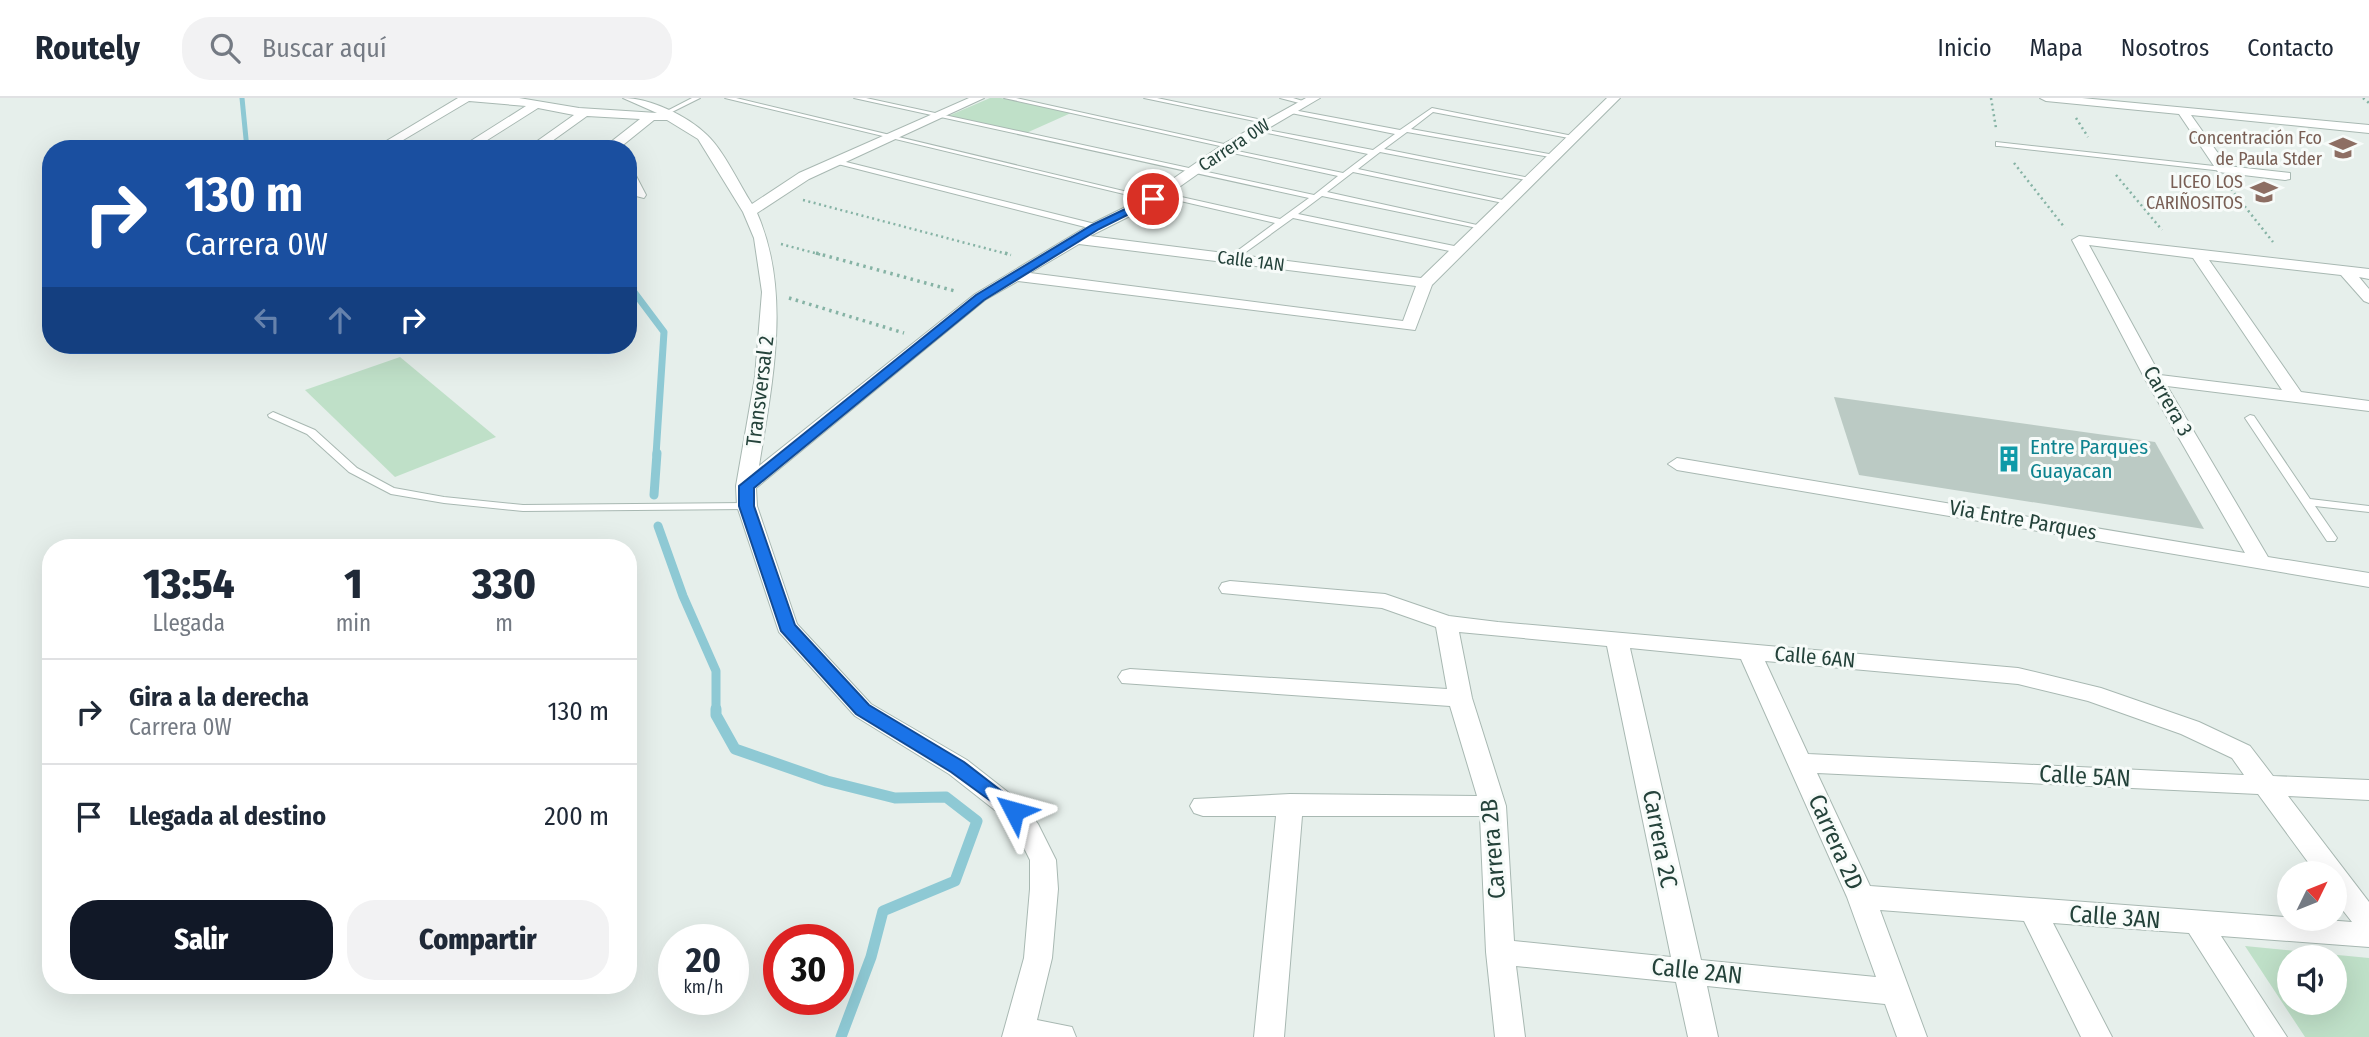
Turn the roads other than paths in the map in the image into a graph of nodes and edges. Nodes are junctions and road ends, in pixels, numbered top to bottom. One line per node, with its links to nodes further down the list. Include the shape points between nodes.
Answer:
1 (468, 98): 13 (street); 25 (street)
2 (627, 98): 13 (street); 17 (street, Transversal 2)
3 (697, 98): 17 (lane)
4 (728, 98): 23 (lane)
5 (858, 98): 18 (lane)
6 (978, 98): 18 (street)
7 (1007, 98): 30 (lane)
8 (1147, 98): 19 (lane)
9 (1283, 98): 12 (lane)
10 (1614, 98): 24 (street)
11 (2046, 98): 15 (street)
12 (1309, 100): 14 (street, Carrera 0W)
13 (540, 105): 16 (street); 26 (street)
14 (1288, 111): 19 (street, Carrera 0W); 21 (lane)
15 (2183, 112): 22 (street); 34 (street)
16 (584, 113): 17 (street); 27 (street)
17 (663, 115): 28 (street); 44 (street, Transversal 2, via 703,137)
18 (936, 116): 23 (street); 35 (lane)
19 (1269, 122): 20 (street, Carrera 0W)
20 (1257, 130): 30 (street, Carrera 0W); 31 (lane)
21 (1404, 131): 24 (lane, via 1432,110); 31 (lane); 32 (lane)
22 (2369, 131)
23 (891, 136): 33 (street); 42 (lane)
24 (1574, 137): 32 (street)
25 (395, 140)
26 (480, 140)
27 (545, 140)
28 (622, 140)
29 (1999, 144): 34 (lane)
30 (1226, 148): 35 (street, Carrera 0W); 36 (lane)
31 (1377, 151): 36 (lane); 38 (lane)
32 (1556, 156): 38 (street)
33 (837, 162): 44 (street, via 804,176); 47 (lane)
34 (2219, 168): 37 (street)
35 (1194, 172): 41 (lane); 42 (street, Carrera 0W)
36 (1348, 173): 41 (lane); 43 (lane)
37 (2285, 176)
38 (1531, 179): 43 (street)
39 (637, 191): 40 (street)
40 (639, 195)
41 (1318, 195): 45 (lane); 48 (lane)
42 (1158, 196): 46 (lane); 47 (street, Carrera 0W)
43 (1508, 202): 48 (street)
44 (750, 212): 64 (street, Transversal 2, via 761,238 770,292 764,377)
45 (1291, 215): 46 (lane); 50 (lane)
46 (1281, 222): 52 (lane)
47 (1096, 227): 49 (street, Carrera 0W)
48 (1482, 227): 50 (street)
49 (1076, 239): 52 (street, Calle 1AN); 55 (street, Carrera 0W)
50 (1459, 250): 56 (street)
51 (2198, 254): 53 (street); 58 (street, Carrera 3, via 2079,240); 59 (street)
52 (1232, 259): 56 (street, Calle 1AN)
53 (2345, 271): 54 (street); 57 (street)
54 (2369, 274)
55 (1016, 276): 56 (street, via 1409,327); 64 (street, Carrera 0W, via 980,297 925,340)
56 (1425, 284)
57 (2369, 298)
58 (2154, 379): 59 (street); 68 (street, Carrera 3)
59 (2296, 397): 60 (street)
60 (2369, 406)
61 (273, 415): 64 (lane, via 311,432 353,470 391,491 523,508)
62 (2250, 418): 65 (lane)
63 (1677, 464): 68 (street, Via Entre Parques)
64 (747, 496): 92 (street, Transversal 2, via 787,627 863,710 958,767 999,798 1029,831 1043,860 1044,889 1038,958)
65 (2307, 502): 66 (lane); 67 (lane)
66 (2369, 509)
67 (2331, 538)
68 (2260, 560): 69 (street, Via Entre Parques)
69 (2369, 580)
70 (1230, 589): 71 (street, Calle 6AN, via 1385,601)
71 (1446, 623): 72 (street, Calle 6AN); 75 (street, Carrera 2B)
72 (1617, 641): 73 (street, Calle 6AN); 90 (street, Carrera 2C)
73 (1749, 651): 76 (street, Carrera 2D); 77 (street, Calle 6AN, via 2018,676 2093,694 2190,728 2241,752)
74 (1130, 677): 75 (street)
75 (1460, 698): 81 (street, Carrera 2B)
76 (1800, 763): 77 (street, Calle 5AN); 84 (street, Carrera 2D)
77 (2263, 784): 78 (street, Calle 5AN); 82 (street, Calle 6AN)
78 (2369, 790)
79 (1290, 804): 80 (street); 81 (street); 94 (street)
80 (1203, 806)
81 (1493, 806): 89 (street, Carrera 2B)
82 (2322, 861)
83 (2347, 895): 87 (street)
84 (1861, 897): 85 (street, Calle 3AN); 91 (street, Carrera 2D)
85 (2033, 911): 86 (street, Calle 3AN); 98 (street)
86 (2199, 923): 88 (street, Calle 3AN); 99 (street)
87 (2369, 923)
88 (2369, 934)
89 (1500, 952): 90 (street, Calle 2AN); 95 (street, Carrera 2B)
90 (1686, 970): 91 (street, Calle 2AN); 96 (street, Carrera 2C)
91 (1894, 992): 97 (street, Carrera 2D)
92 (1018, 1035): 93 (street)
93 (1061, 1037)
94 (1269, 1037)
95 (1510, 1037)
96 (1703, 1037)
97 (1912, 1037)
98 (2097, 1037)
99 (2272, 1037)

